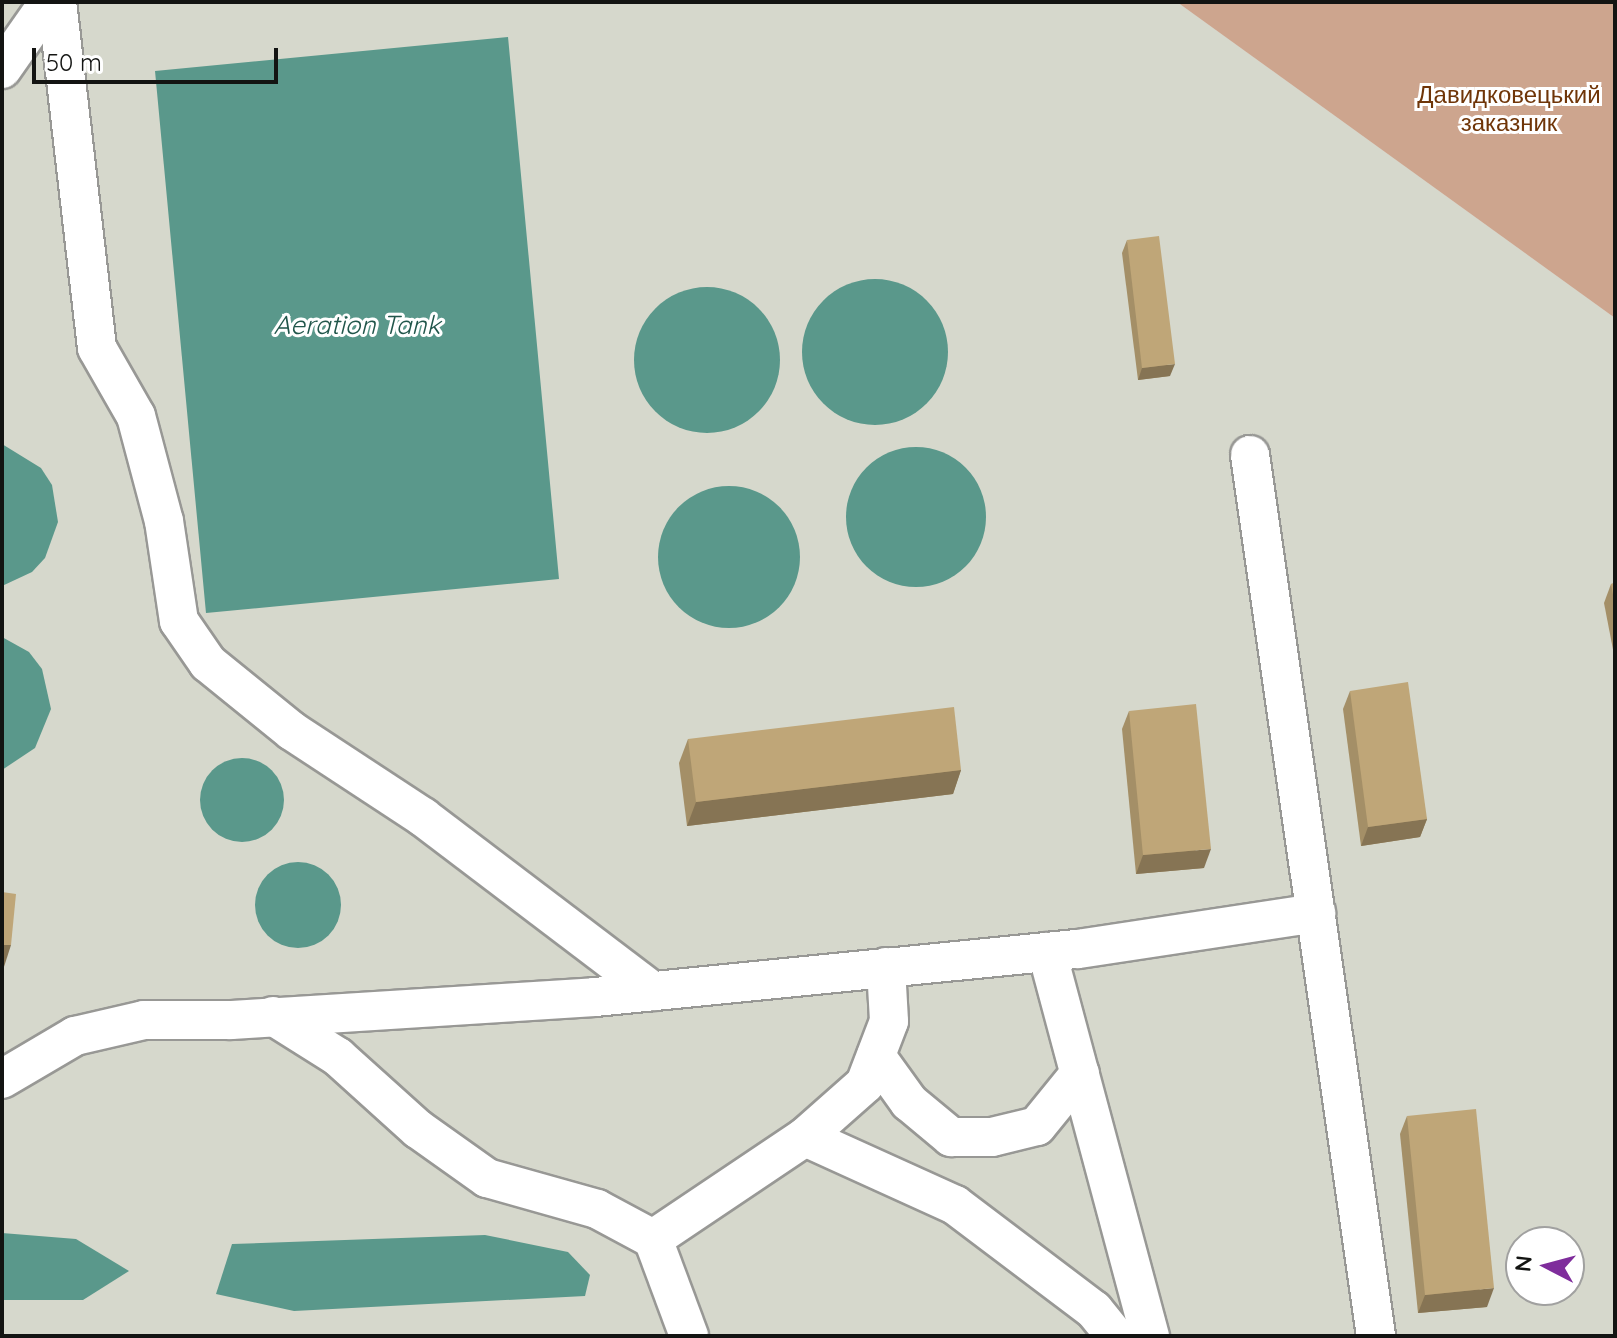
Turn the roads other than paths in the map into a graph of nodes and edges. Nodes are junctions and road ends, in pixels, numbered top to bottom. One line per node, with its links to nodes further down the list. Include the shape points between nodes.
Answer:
1 (49, 2): 3 (street)
2 (57, 2): 8 (street, via 97,348 136,416 164,521 179,621 208,663 292,731 423,817)
3 (2, 69)
4 (1250, 455): 5 (street)
5 (1316, 913): 6 (street); 18 (street)
6 (1047, 952): 7 (street); 11 (street)
7 (886, 967): 8 (street); 10 (street, via 889,1021)
8 (652, 991): 9 (street, via 492,1006)
9 (273, 1016): 12 (street, via 144,1020 75,1036); 14 (street, via 338,1057 418,1129 487,1178 597,1209)
10 (876, 1056): 11 (street, via 909,1102 951,1137 992,1137 1037,1126); 13 (street, via 865,1084)
11 (1080, 1073): 17 (street)
12 (2, 1079)
13 (805, 1137): 14 (street); 16 (street, via 955,1205 1094,1310)
14 (653, 1239): 15 (street)
15 (689, 1336)
16 (1115, 1336)
17 (1150, 1336)
18 (1376, 1336)

